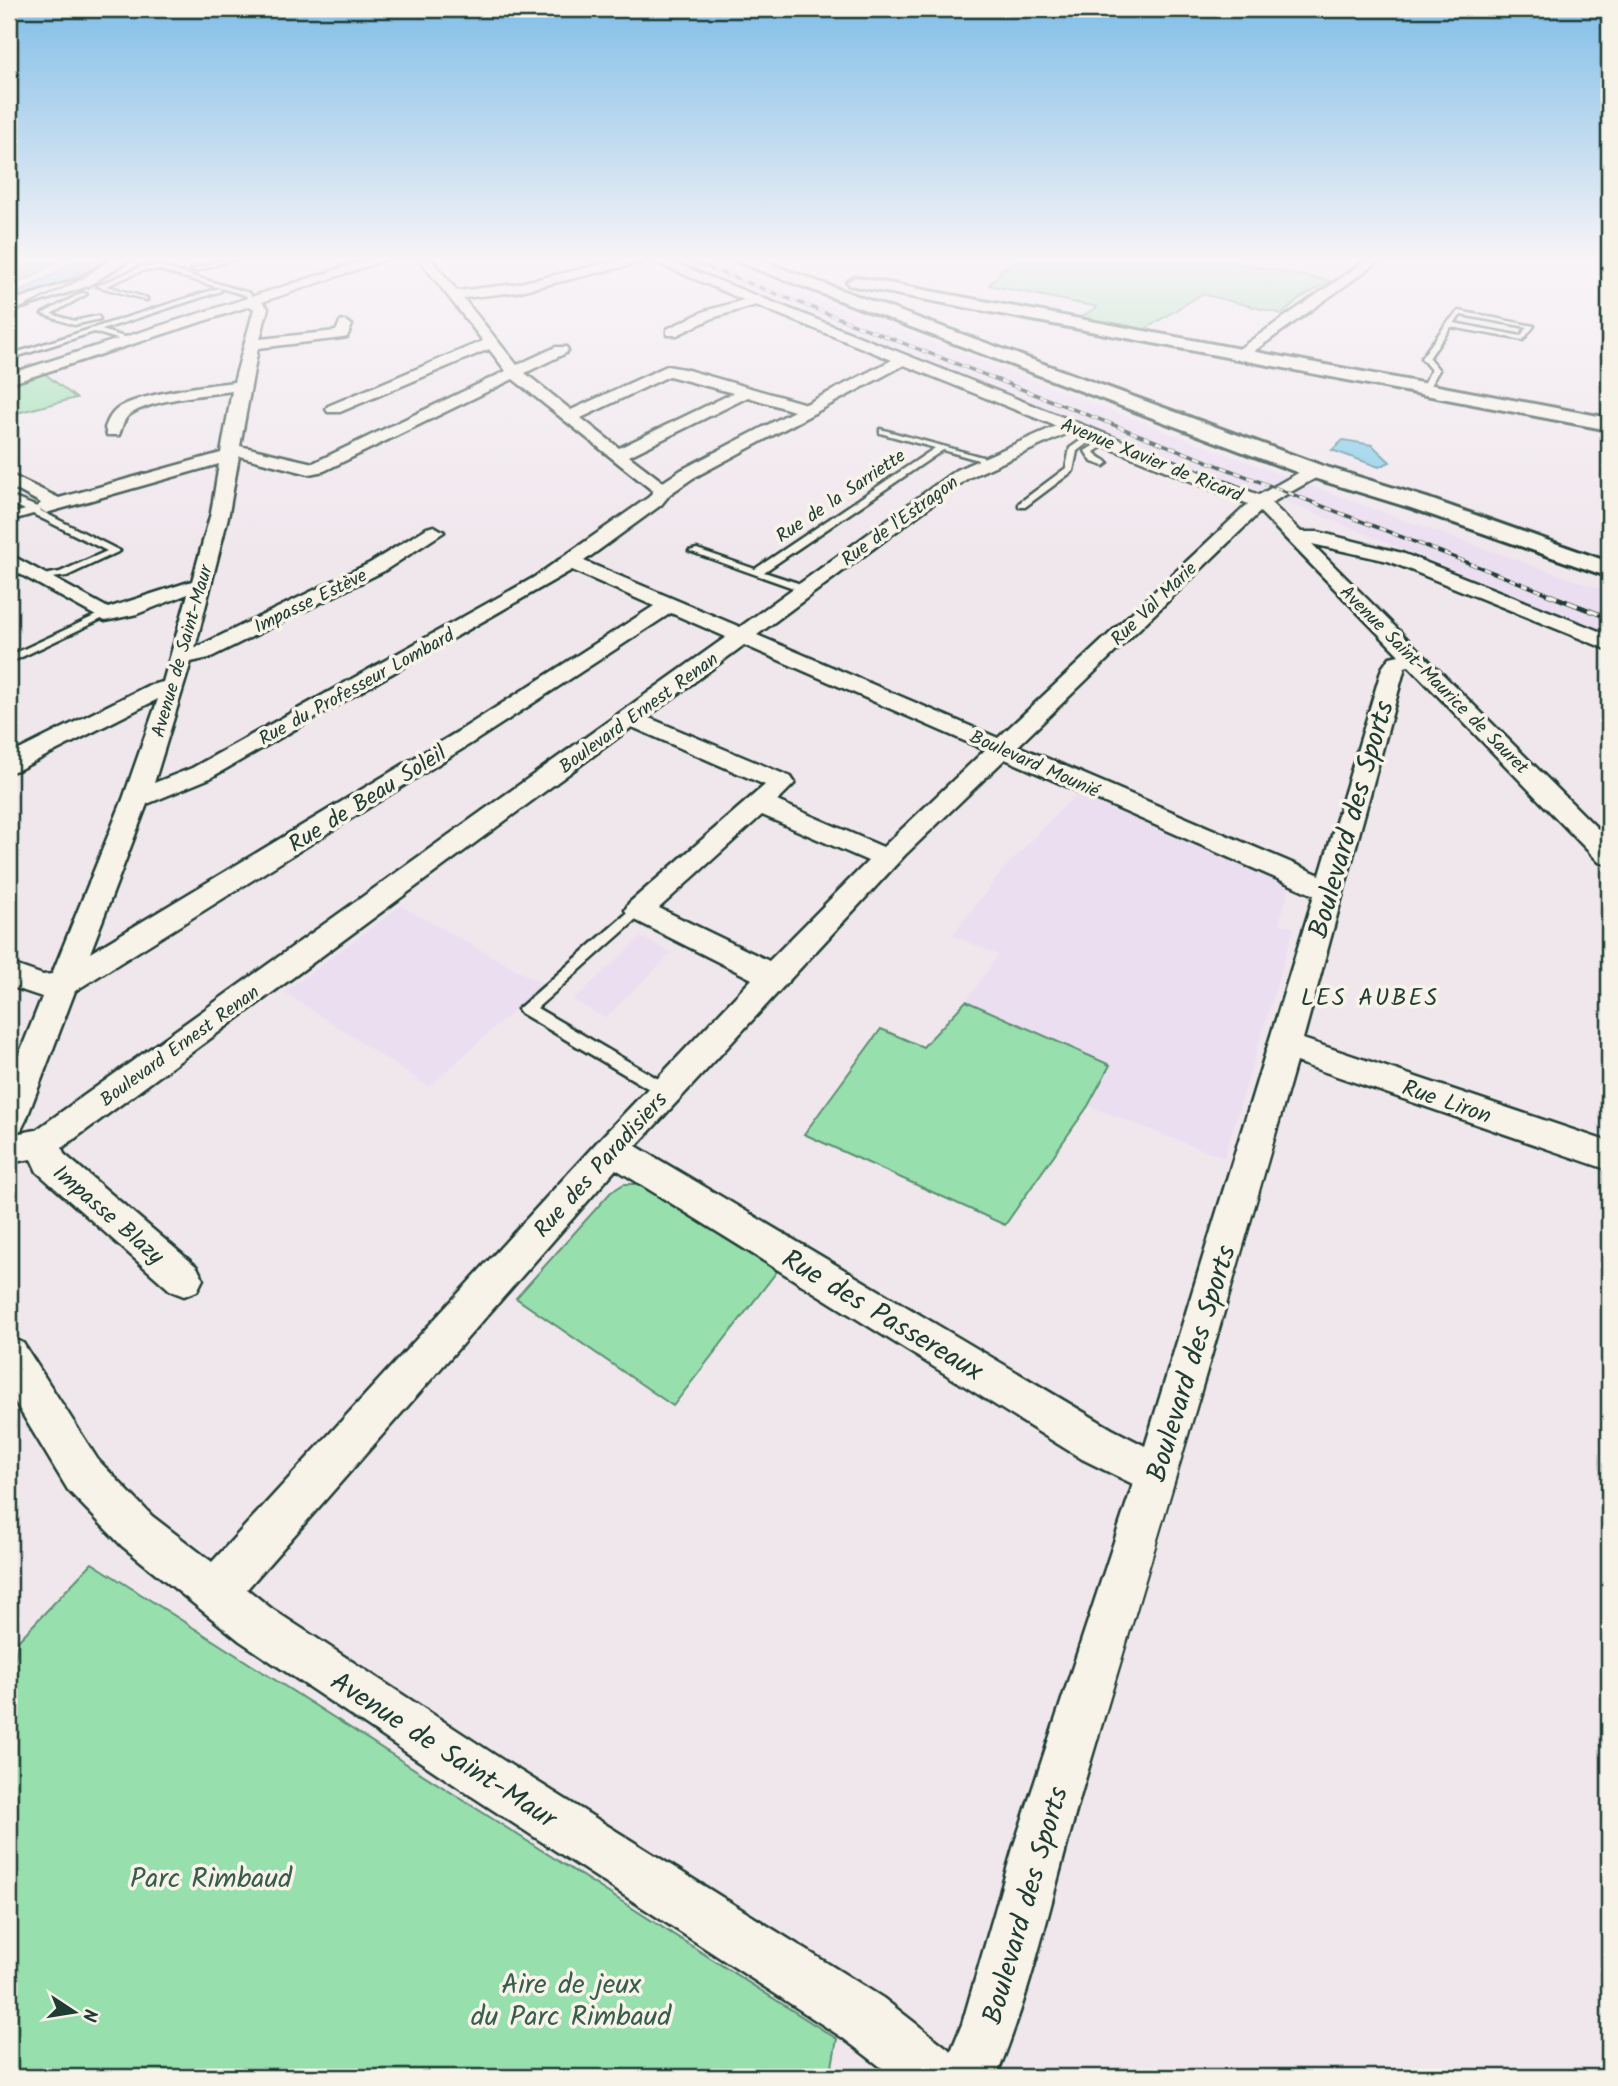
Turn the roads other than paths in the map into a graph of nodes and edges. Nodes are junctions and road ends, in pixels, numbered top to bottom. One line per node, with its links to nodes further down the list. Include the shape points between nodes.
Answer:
1 (80, 356): 12 (street)
2 (249, 356): 13 (street, Avenue de Saint-Maur)
3 (459, 356): 16 (street)
4 (502, 356): 11 (street)
5 (548, 356): 11 (street)
6 (897, 356): 10 (street, Avenue Xavier de Ricard)
7 (1018, 356): 29 (main road)
8 (1240, 356): 14 (main road)
9 (1426, 356): 14 (lane, via 1435,370)
10 (904, 359): 17 (street); 20 (street, Avenue Xavier de Ricard)
11 (515, 373): 18 (street); 25 (street, via 318,467 309,469 245,451)
12 (9, 379)
13 (241, 386): 22 (street, via 218,387 130,410 115,421); 25 (street, Avenue de Saint-Maur)
14 (1423, 390): 19 (main road)
15 (747, 392): 17 (street); 18 (street, via 667,371); 26 (street)
16 (334, 409)
17 (808, 410): 31 (street)
18 (570, 417): 26 (street)
19 (1609, 424)
20 (1069, 426): 23 (street, Avenue Xavier de Ricard); 27 (street, Rue de l'Estragon)
21 (883, 431): 24 (lane)
22 (113, 438)
23 (1100, 438): 28 (lane, via 1089,451); 33 (street, Avenue Xavier de Ricard); 34 (lane, via 1073,450 1070,469)
24 (942, 448): 27 (lane); 45 (lane, Rue de la Sarriette)
25 (229, 453): 35 (street); 47 (street, Avenue de Saint-Maur, via 220,513)
26 (617, 456): 31 (street)
27 (989, 460): 48 (street, Rue de l'Estragon, via 962,474)
28 (1104, 463)
29 (1321, 468): 33 (street, Rue Val Marie); 44 (main road)
30 (9, 479): 35 (street)
31 (664, 489): 42 (street, via 655,501)
32 (9, 499): 35 (lane)
33 (1260, 502): 38 (street, Avenue Saint-Maurice de Sauret); 58 (street, Rue Val Marie)
34 (1022, 505)
35 (46, 507): 36 (lane); 46 (lane, via 116,551)
36 (9, 518)
37 (434, 532): 53 (street, Impasse Estève, via 377,567 201,653)
38 (1294, 538): 40 (street, via 1318,538); 43 (street, Avenue Saint-Maurice de Sauret)
39 (694, 551): 45 (lane)
40 (1377, 554): 43 (street); 52 (street, via 1425,568)
41 (9, 560): 46 (street)
42 (570, 562): 49 (street, Boulevard Ernest Renan); 60 (street, Rue du Professeur Lombard, via 201,773)
43 (1320, 564): 54 (street, Avenue Saint-Maurice de Sauret)
44 (1609, 570)
45 (757, 572): 48 (lane)
46 (42, 578): 50 (street)
47 (200, 585): 50 (street); 53 (street, Avenue de Saint-Maur)
48 (806, 589): 51 (street, Rue de l'Estragon)
49 (669, 605): 51 (street, Boulevard Ernest Renan); 68 (street, Rue de Beau Soleil, via 467,736)
50 (105, 615): 55 (lane)
51 (742, 636): 57 (street, Boulevard Ernest Renan); 58 (street, Boulevard Mounié)
52 (1609, 643)
53 (181, 657): 56 (street, Avenue de Saint-Maur)
54 (1414, 659): 62 (street, Avenue Saint-Maurice de Sauret); 64 (street, Boulevard des Sports, via 1398,662 1393,668)
55 (9, 660)
56 (173, 687): 59 (street, via 155,691); 60 (street, Avenue de Saint-Maur)
57 (630, 718): 61 (street, via 782,783); 72 (street, Boulevard Ernest Renan)
58 (1000, 749): 63 (street, Rue des Paradisiers); 64 (street, Boulevard Mounié)
59 (9, 765)
60 (136, 799): 68 (street, Avenue de Saint-Maur)
61 (758, 803): 63 (street); 65 (street)
62 (1609, 856)
63 (887, 859): 67 (street, Rue des Paradisiers)
64 (1329, 890): 69 (street, Boulevard des Sports)
65 (639, 910): 67 (street); 70 (lane, via 526,1009)
66 (9, 974): 68 (street, via 42,986)
67 (773, 976): 70 (street, Rue des Paradisiers)
68 (61, 985): 71 (street, Avenue de Saint-Maur)
69 (1285, 1046): 75 (street, Rue Liron); 78 (street, Boulevard des Sports)
70 (666, 1092): 74 (street, Rue des Paradisiers)
71 (9, 1120)
72 (44, 1143): 73 (street, Boulevard Ernest Renan); 76 (street, Impasse Blazy, via 49,1162)
73 (9, 1149)
74 (612, 1149): 78 (street, Rue des Passereaux, via 1097,1444); 79 (street, Rue des Paradisiers)
75 (1609, 1156)
76 (184, 1279)
77 (9, 1356): 79 (street, Avenue de Saint-Maur, via 83,1475 137,1531)
78 (1157, 1474): 81 (street, Boulevard des Sports, via 1039,1848 989,2027)
79 (215, 1592): 80 (street, Avenue de Saint-Maur, via 256,1625 484,1776 863,2018)
80 (939, 2077)
81 (968, 2077)

